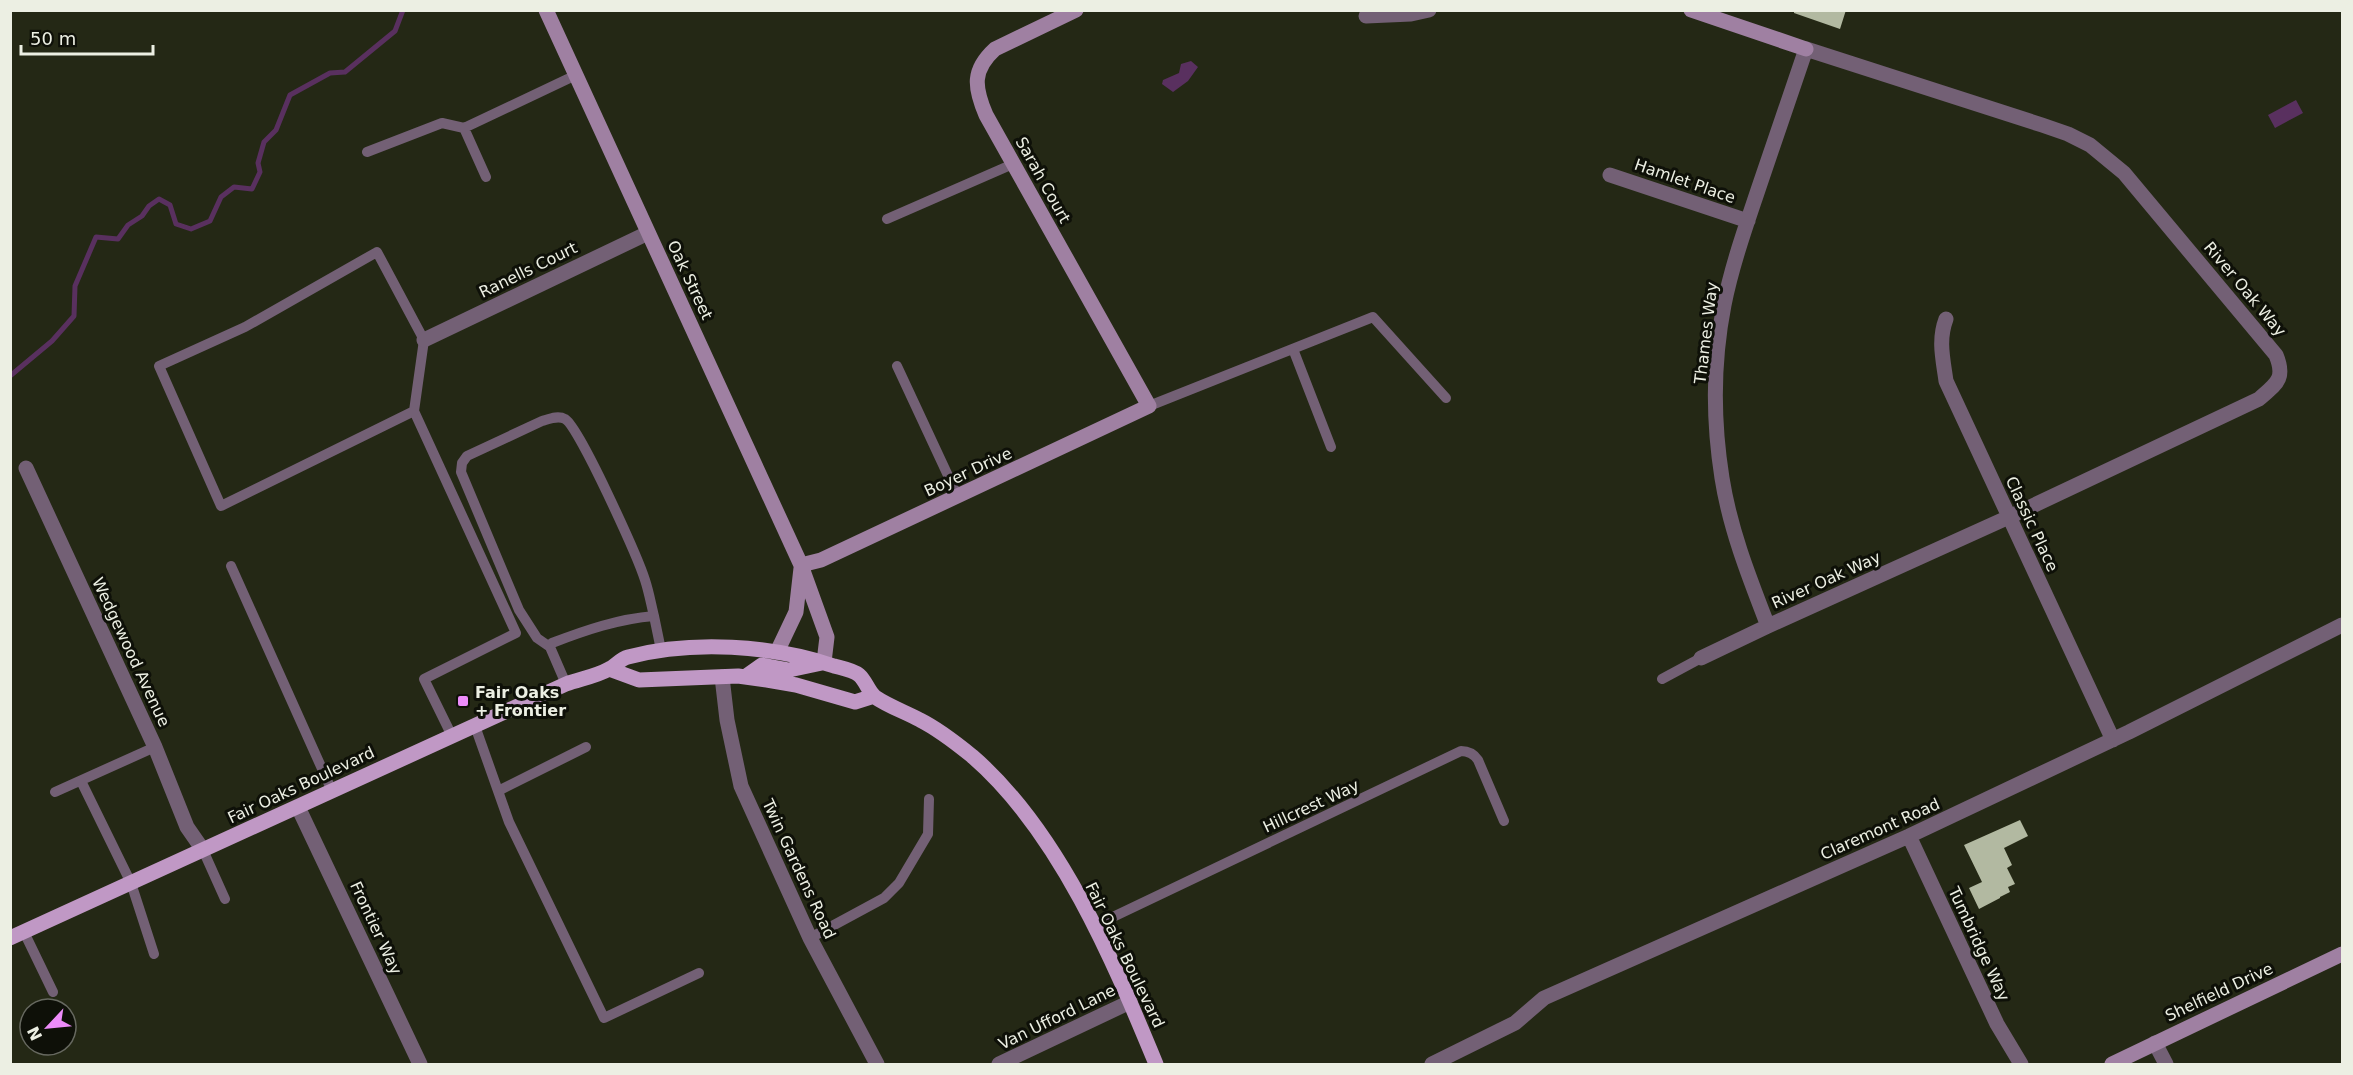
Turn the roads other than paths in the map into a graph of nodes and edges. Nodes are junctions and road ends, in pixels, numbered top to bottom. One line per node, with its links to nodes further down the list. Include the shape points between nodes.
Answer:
1 (546, 10): 7 (street, Oak Street)
2 (1076, 10): 10 (street, Sarah Court, via 995,49 978,72 981,103)
3 (1429, 10): 5 (street)
4 (1691, 10): 6 (street, River Oak Way)
5 (1366, 16)
6 (1806, 49): 14 (street, Thames Way); 26 (street, River Oak Way, via 2042,125 2090,145 2124,173 2276,355 2280,380 2259,399)
7 (576, 75): 8 (lane); 15 (street, Oak Street)
8 (464, 128): 9 (lane, via 442,123); 12 (lane)
9 (367, 152)
10 (1013, 164): 13 (lane); 21 (street, Sarah Court)
11 (1611, 175): 14 (street, Hamlet Place)
12 (486, 177)
13 (887, 219)
14 (1748, 221): 31 (street, Thames Way, via 1724,306 1717,358 1718,444 1729,513)
15 (648, 233): 17 (street, Ranells Court); 27 (street, Oak Street)
16 (1946, 319): 26 (street, Classic Place, via 1940,343 1946,381)
17 (424, 340): 22 (lane); 22 (lane, via 377,252 245,327 159,366 221,506)
18 (1293, 349): 20 (lane, via 1373,317); 21 (lane); 23 (lane)
19 (897, 366): 25 (lane)
20 (1446, 398)
21 (1149, 406): 25 (street, Boyer Drive)
22 (414, 411): 44 (lane, via 516,633 424,679)
23 (1331, 447)
24 (26, 468): 46 (street, Wedgewood Avenue)
25 (958, 497): 27 (street, Boyer Drive, via 821,560)
26 (2009, 517): 31 (street, River Oak Way); 45 (street, Classic Place)
27 (801, 565): 34 (street, via 796,612); 36 (street, via 827,637)
28 (231, 566): 49 (lane)
29 (654, 616): 32 (lane, via 591,627); 32 (lane, via 642,574 593,463 574,428 565,419 555,417 467,456 461,472 519,610 537,638); 33 (lane)
30 (2343, 625): 45 (street, Claremont Road)
31 (1768, 626): 35 (street, River Oak Way)
32 (550, 647): 41 (lane)
33 (661, 650): 34 (main road, Fair Oaks Boulevard, via 724,648); 37 (main road, Fair Oaks Boulevard, via 624,658)
34 (777, 652): 36 (main road, Fair Oaks Boulevard)
35 (1701, 658): 40 (lane)
36 (824, 662): 39 (main road, via 789,670 762,665); 42 (main road, Fair Oaks Boulevard, via 858,674)
37 (609, 669): 38 (main road, via 639,680); 41 (main road, Fair Oaks Boulevard)
38 (722, 677): 39 (main road); 61 (street, Twin Gardens Road, via 741,786)
39 (746, 677): 42 (main road, via 796,685 855,702)
40 (1662, 679)
41 (566, 684): 43 (main road, Fair Oaks Boulevard)
42 (874, 696): 59 (main road, Fair Oaks Boulevard, via 940,733 972,756 1001,786 1028,816)
43 (475, 726): 44 (main road, Fair Oaks Boulevard); 50 (lane)
44 (452, 736): 49 (main road, Fair Oaks Boulevard)
45 (2113, 740): 55 (street, Claremont Road)
46 (156, 747): 48 (lane); 56 (street, Wedgewood Avenue, via 187,827)
47 (586, 747): 50 (lane)
48 (81, 781): 51 (lane); 57 (lane)
49 (332, 791): 53 (main road, Fair Oaks Boulevard)
50 (498, 791): 64 (lane, via 604,1018)
51 (55, 792)
52 (929, 799): 61 (lane, via 928,834 899,883 884,897)
53 (298, 807): 56 (main road, Fair Oaks Boulevard); 68 (street, Frontier Way)
54 (1504, 821): 59 (lane, Hillcrest Way, via 1478,760 1461,751)
55 (1909, 837): 72 (street, Claremont Road, via 1545,998 1515,1023); 73 (street, Tumbridge Way, via 1997,1024)
56 (203, 850): 57 (main road, Fair Oaks Boulevard); 58 (lane)
57 (131, 883): 60 (main road, Fair Oaks Boulevard); 62 (lane)
58 (225, 899)
59 (1094, 926): 66 (main road, Fair Oaks Boulevard)
60 (17, 935): 65 (lane)
61 (810, 938): 69 (street, Twin Gardens Road)
62 (154, 954)
63 (2343, 954): 67 (street, Shelfield Drive)
64 (699, 973)
65 (53, 992)
66 (1130, 1002): 70 (street, Van Ufford Lane); 71 (main road, Fair Oaks Boulevard)
67 (2155, 1043): 74 (street, Shelfield Drive); 75 (street)
68 (420, 1065)
69 (877, 1065)
70 (999, 1065)
71 (1156, 1065)
72 (1432, 1065)
73 (2021, 1065)
74 (2112, 1065)
75 (2166, 1065)

